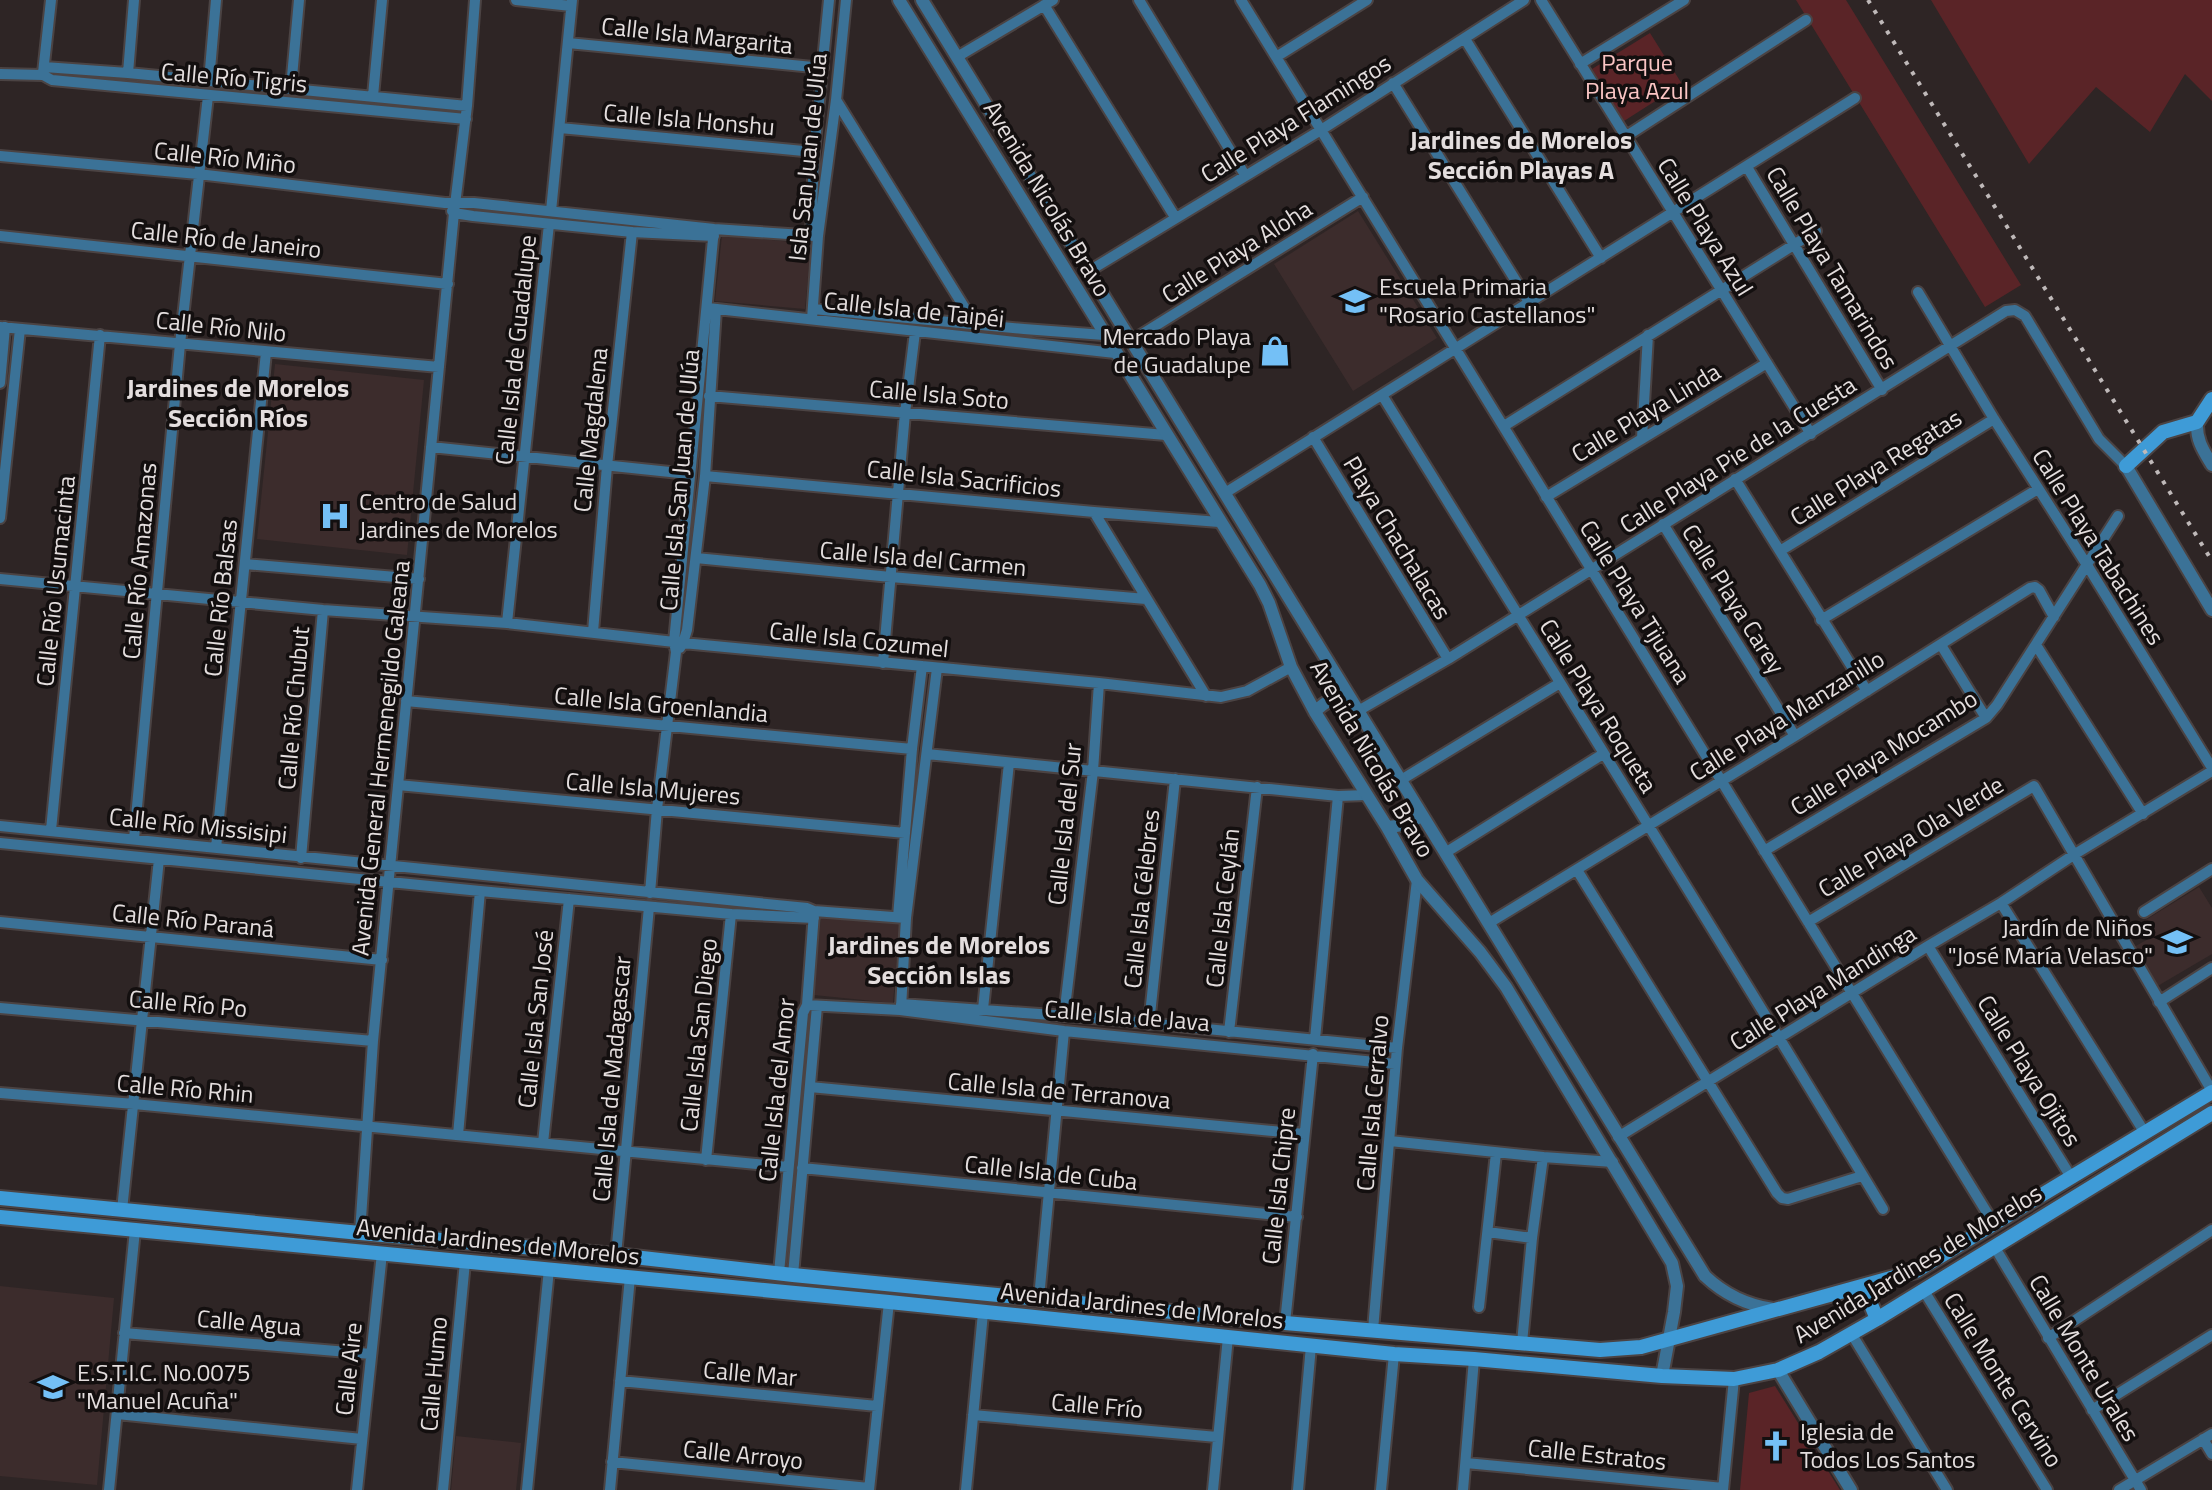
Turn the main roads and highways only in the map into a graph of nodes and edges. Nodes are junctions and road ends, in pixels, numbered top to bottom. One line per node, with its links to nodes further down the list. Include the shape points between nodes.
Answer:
1 (2212, 399): 2 (main road, via 2197,422 2163,432)
2 (2126, 466)
3 (2212, 1092): 13 (main road, Avenida Jardines de Morelos, via 1916,1271)
4 (2212, 1113): 15 (main road, Avenida Jardines de Morelos)
5 (0, 1198): 6 (main road, Avenida Jardines de Morelos)
6 (42, 1202): 8 (main road); 9 (main road, Avenida Jardines de Morelos)
7 (0, 1217): 8 (main road, Avenida Jardines de Morelos)
8 (42, 1222): 11 (main road, Avenida Jardines de Morelos)
9 (427, 1239): 10 (main road, Avenida Jardines de Morelos); 11 (main road)
10 (585, 1252): 12 (main road); 14 (main road, Avenida Jardines de Morelos)
11 (425, 1258): 12 (main road, Avenida Jardines de Morelos)
12 (583, 1273): 16 (main road, Avenida Jardines de Morelos)
13 (1859, 1288): 14 (main road, Avenida Jardines de Morelos, via 1641,1347 1600,1350); 15 (main road)
14 (1066, 1300): 16 (main road)
15 (1877, 1319): 16 (main road, Avenida Jardines de Morelos, via 1778,1370 1734,1379 1394,1354)
16 (1065, 1321)

